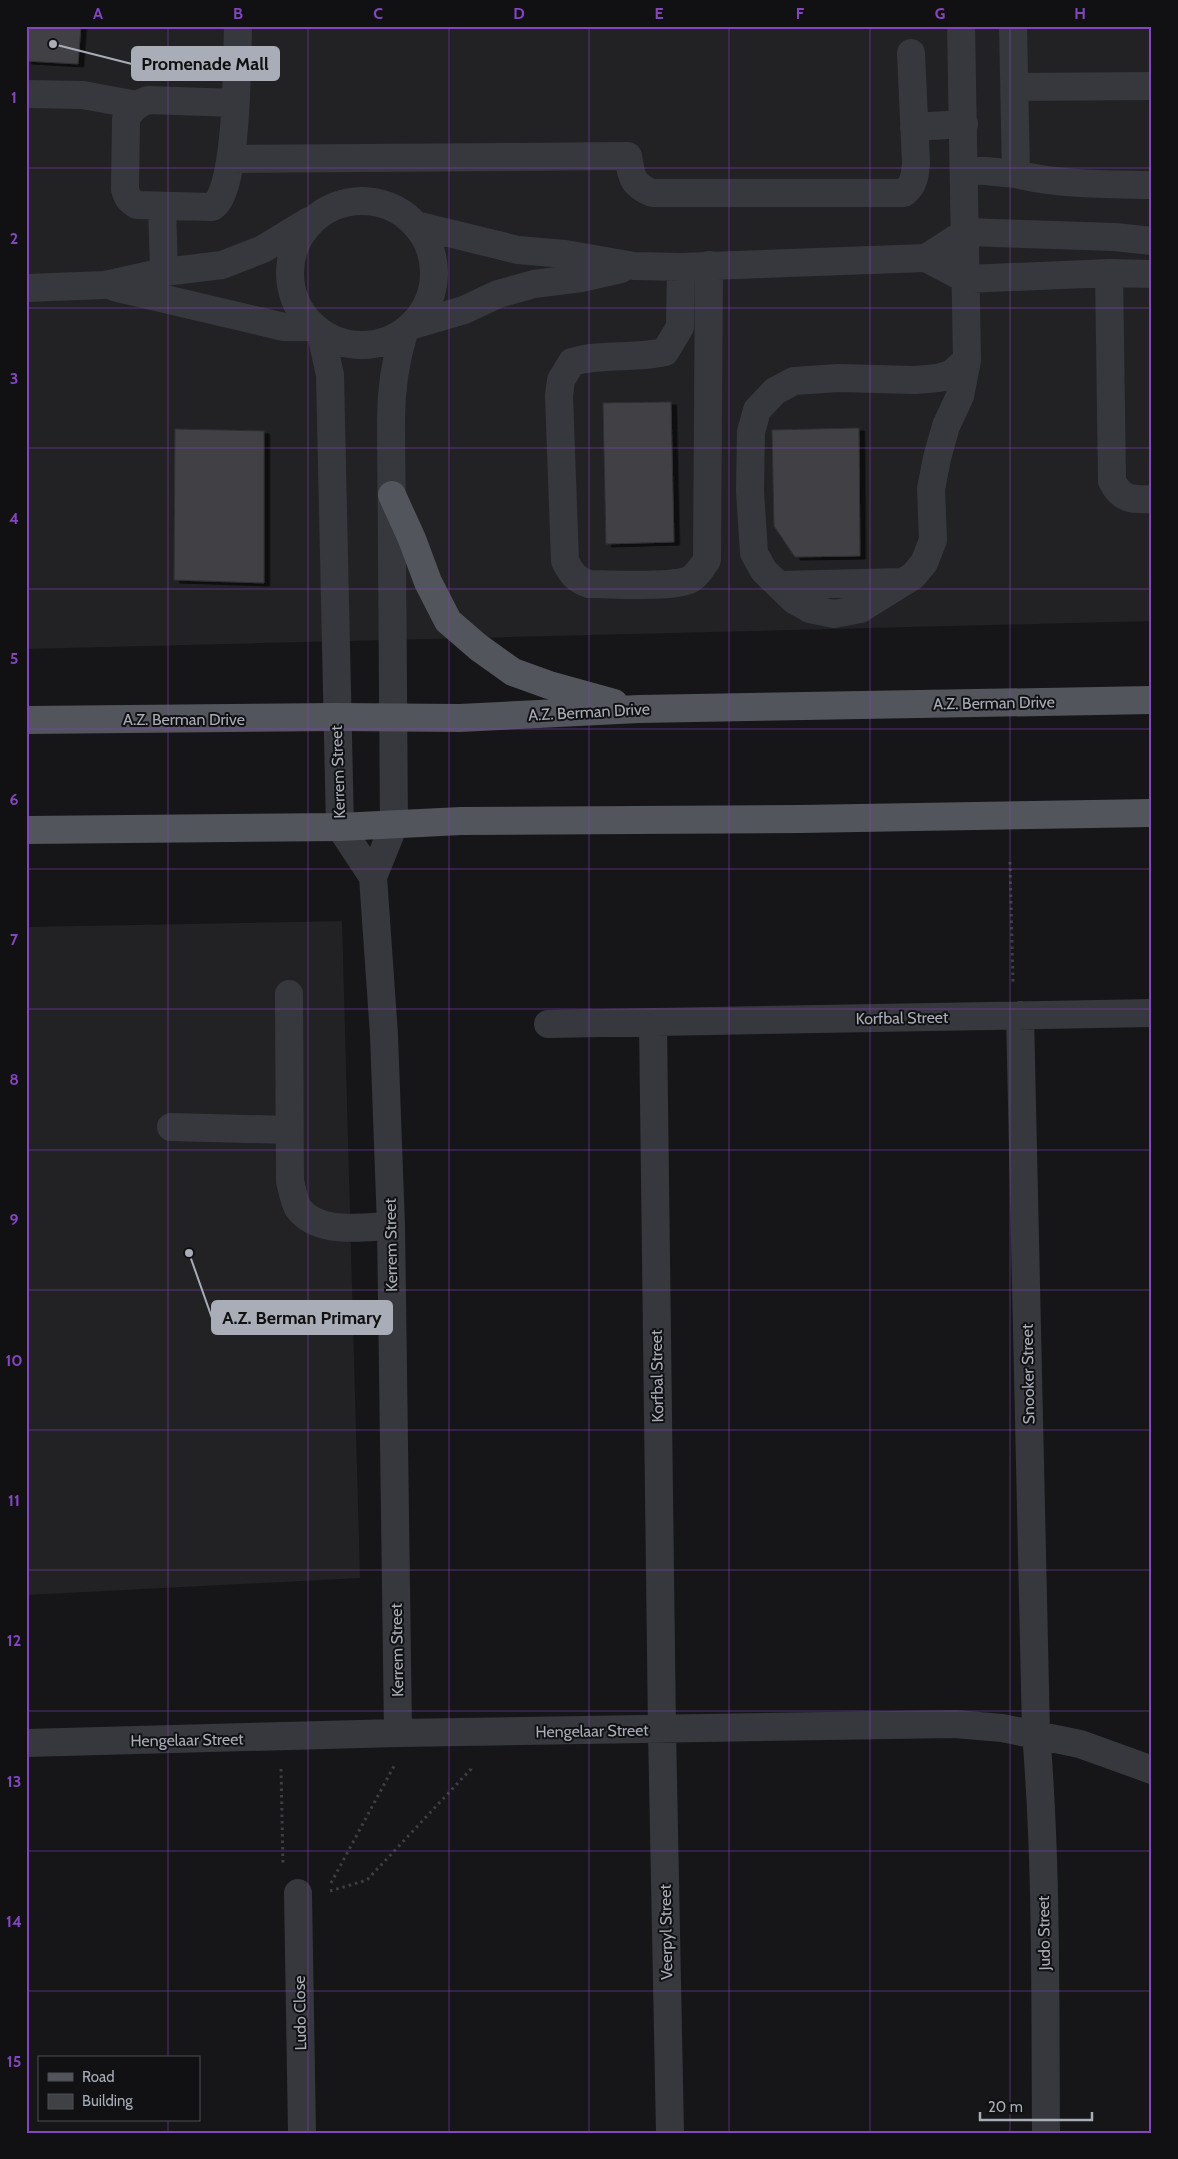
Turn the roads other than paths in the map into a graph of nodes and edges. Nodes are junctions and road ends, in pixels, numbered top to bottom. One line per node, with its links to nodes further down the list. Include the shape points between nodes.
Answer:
1 (238, 26): 8 (street)
2 (961, 26): 10 (street)
3 (1013, 26): 6 (street)
4 (911, 53): 11 (street)
5 (1152, 86): 6 (street)
6 (1015, 87): 14 (street)
7 (26, 94): 9 (street, via 83,95)
8 (235, 102): 9 (street, via 148,100); 12 (street)
9 (137, 104): 16 (street, via 126,119 125,189 127,196 137,205)
10 (964, 124): 11 (street); 13 (street)
11 (914, 126): 12 (street, via 915,178 904,194 652,193 639,187 632,177 628,156)
12 (231, 158): 16 (street, via 226,186 217,205)
13 (964, 169): 14 (street); 19 (street)
14 (1016, 174): 15 (street, via 1058,181)
15 (1152, 185)
16 (162, 206): 25 (street)
17 (319, 215): 18 (street, via 338,205 373,202 399,211); 25 (street, via 263,249 222,265); 32 (street, via 301,234 291,257 290,282 297,307)
18 (416, 224): 23 (street, via 518,250); 31 (street, via 428,243 434,265 433,286 426,307)
19 (966, 232): 20 (street); 21 (street); 28 (street)
20 (1152, 241)
21 (926, 258): 22 (street); 28 (street)
22 (709, 265): 24 (street); 24 (street, via 706,560 690,579 675,584 589,584 579,581 565,561 559,396 562,380 572,362 664,352 680,328)
23 (634, 266): 24 (street); 31 (street, via 534,284 498,294)
24 (681, 267)
25 (164, 272): 29 (street)
26 (1109, 273): 27 (street); 28 (street); 35 (street, via 1112,481 1122,496 1132,500)
27 (1152, 274)
28 (966, 279): 33 (street)
29 (105, 285): 30 (street); 32 (street, via 284,327)
30 (26, 288)
31 (408, 329): 32 (street, via 385,342 363,346 341,343); 34 (street, Kerrem Street, via 396,361 392,388)
32 (317, 330): 38 (street, Kerrem Street, via 330,375)
33 (967, 360): 33 (street, via 951,374 938,378 794,381 775,391 757,410 751,432 754,552 764,571 794,600 810,609 834,614 860,609 913,576 924,563 933,540 931,489 946,426 960,396)
34 (392, 495): 37 (main road, via 448,621 513,672); 39 (street, Kerrem Street)
35 (1152, 499)
36 (1152, 700): 37 (main road, A.Z. Berman Drive)
37 (638, 709): 39 (main road, A.Z. Berman Drive, via 460,718)
38 (336, 717): 39 (main road, A.Z. Berman Drive); 40 (main road, A.Z. Berman Drive); 43 (street, Kerrem Street)
39 (394, 717): 42 (street, Kerrem Street)
40 (26, 720)
41 (1152, 813): 42 (main road, via 460,821)
42 (394, 825): 43 (main road); 45 (street, Kerrem Street)
43 (340, 827): 44 (main road); 45 (street, Kerrem Street)
44 (26, 830)
45 (373, 877): 53 (street, Kerrem Street, via 384,1035)
46 (289, 994): 52 (street)
47 (1152, 1013): 48 (street, Korfbal Street)
48 (1020, 1015): 49 (street, Korfbal Street); 55 (street, Snooker Street)
49 (653, 1022): 50 (street, Korfbal Street); 54 (street, Korfbal Street)
50 (548, 1024)
51 (171, 1127): 52 (street)
52 (289, 1130): 53 (street, via 290,1181 297,1206 312,1221 331,1227)
53 (391, 1226): 57 (street, Kerrem Street)
54 (662, 1730): 55 (street, Hengelaar Street, via 955,1724); 57 (street, Hengelaar Street, via 473,1733); 61 (street, Veerpyl Street)
55 (1036, 1733): 58 (street, Hengelaar Street, via 1080,1744); 62 (street, Judo Street, via 1042,1807)
56 (26, 1743): 57 (street, Hengelaar Street)
57 (398, 1746)
58 (1152, 1770)
59 (298, 1893): 60 (street, Ludo Close)
60 (302, 2133)
61 (670, 2133)
62 (1046, 2133)

